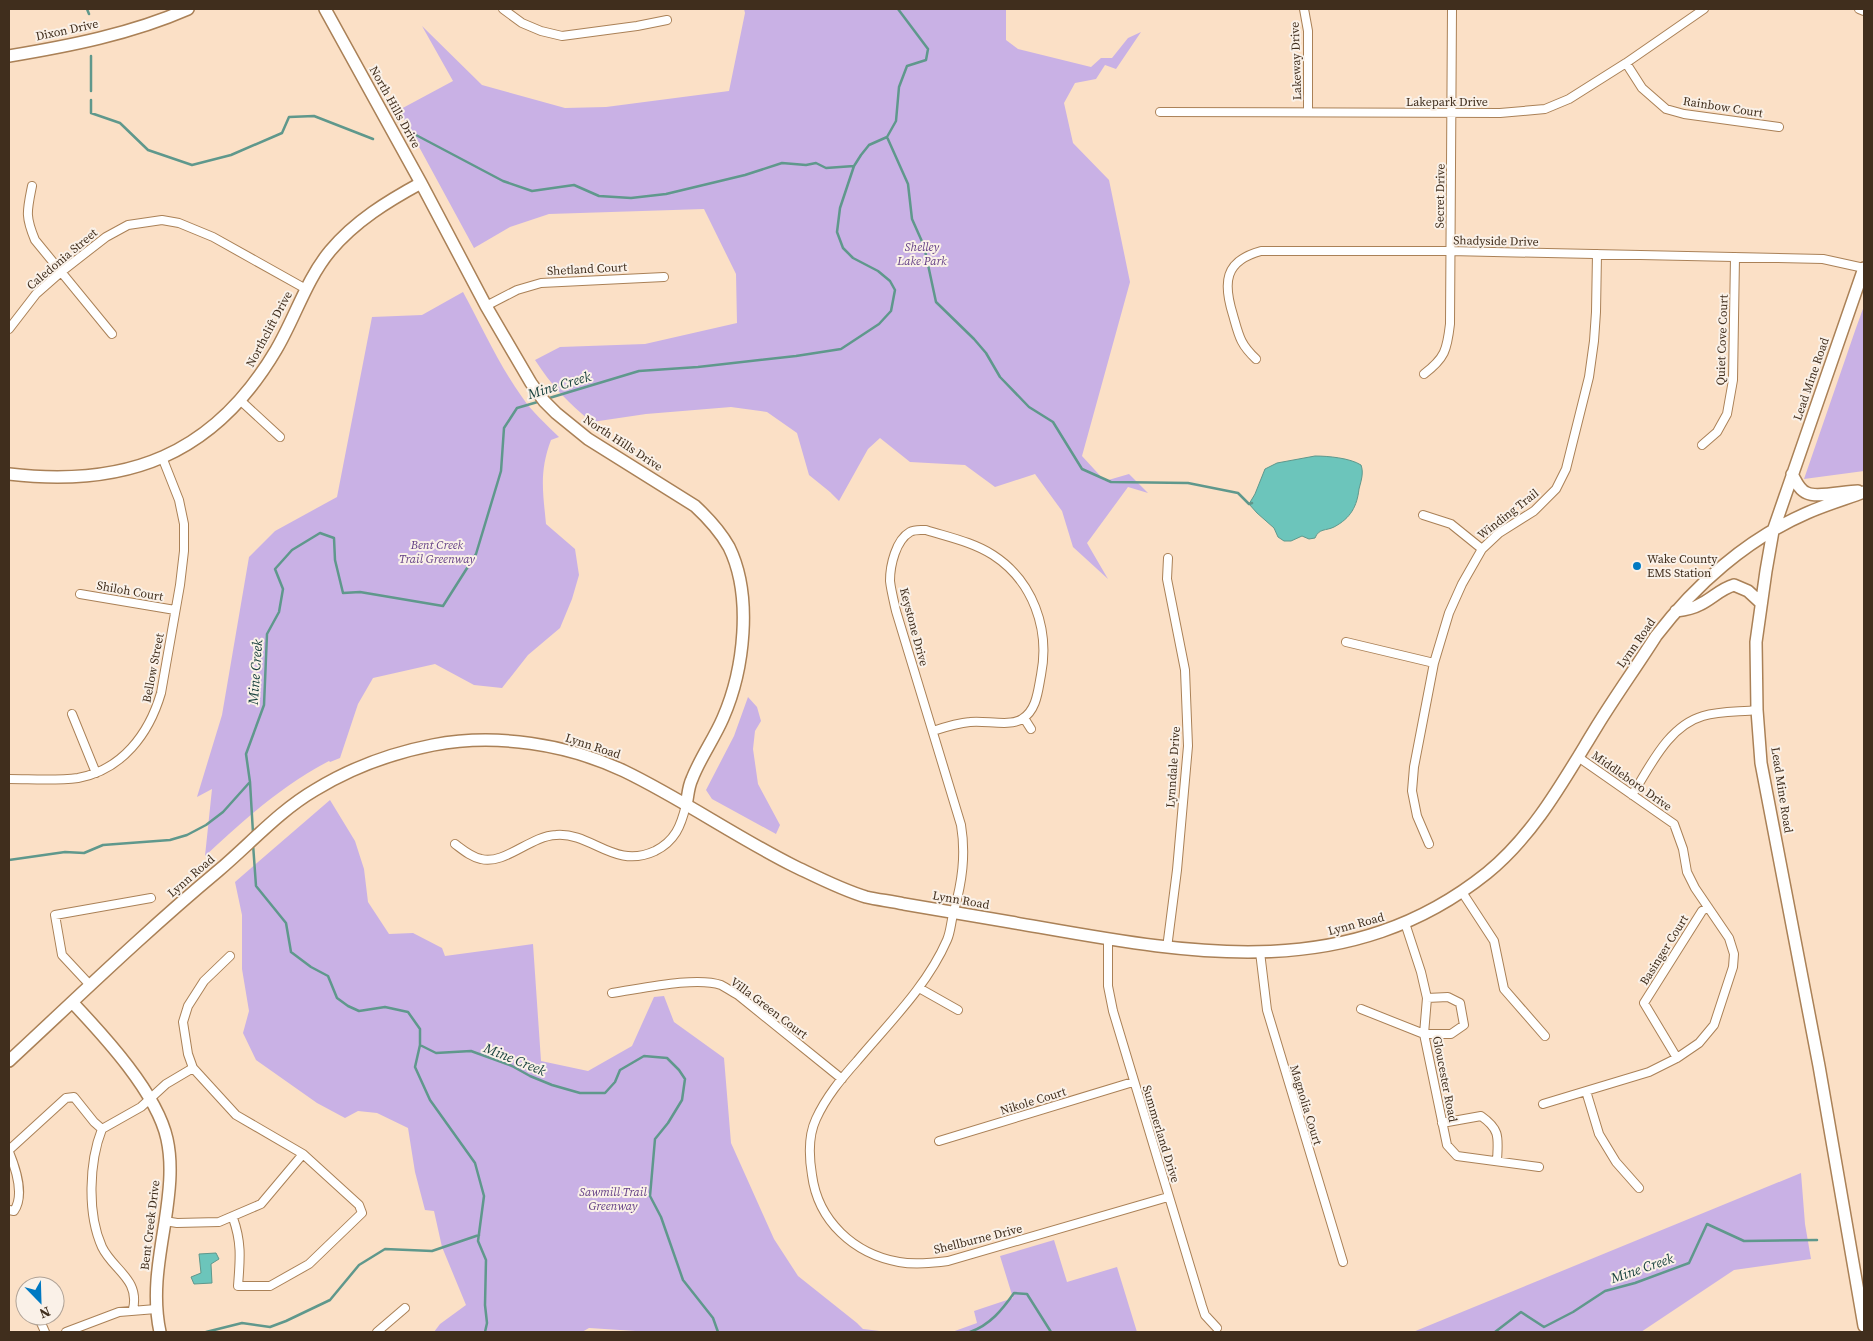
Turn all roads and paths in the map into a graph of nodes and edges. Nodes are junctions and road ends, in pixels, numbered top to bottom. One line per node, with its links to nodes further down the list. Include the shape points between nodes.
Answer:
1 (188, 9): 11 (main road, Dixon Drive, via 126,31)
2 (325, 9): 17 (main road, North Hills Drive)
3 (503, 9): 10 (street, via 522,23 562,36)
4 (1304, 9): 14 (street, Lakeway Drive, via 1308,31)
5 (1452, 9): 15 (street, Secret Drive)
6 (1704, 9): 9 (street, Lakepark Drive)
7 (1859, 9): 8 (street)
8 (1864, 11)
9 (1691, 12): 12 (street, Lakepark Drive)
10 (667, 20)
11 (9, 56)
12 (1626, 63): 15 (street, Lakepark Drive, via 1569,99 1545,109); 16 (street, Rainbow Court, via 1642,88 1666,108 1684,114)
13 (1160, 112): 14 (street, Lakepark Drive)
14 (1308, 112): 15 (street, Lakepark Drive)
15 (1452, 113): 19 (street, Secret Drive)
16 (1779, 127)
17 (421, 183): 25 (main road, Northclift Drive, via 389,200 347,234 330,251); 26 (main road, North Hills Drive)
18 (32, 186): 23 (street, via 27,210 29,224 35,240)
19 (1450, 252): 20 (street, Shadyside Drive); 29 (street, Shadyside Drive, via 1261,251 1243,257 1228,278 1227,294 1243,347); 30 (street, Secret Drive, via 1446,347 1439,363)
20 (1597, 254): 21 (street, Shadyside Drive); 42 (street, Winding Trail, via 1594,342 1566,469 1556,489 1534,511 1499,533)
21 (1736, 257): 22 (street, Shadyside Drive, via 1823,259); 33 (street, Quiet Cove Court, via 1733,380 1727,414 1717,432)
22 (1864, 268): 36 (main road, Lead Mine Road)
23 (61, 272): 25 (street, Caledonia Street, via 106,237 128,225 162,220 179,222 213,237); 27 (street, Caledonia Street, via 36,294); 28 (street)
24 (664, 277): 26 (street, Shetland Court, via 541,282)
25 (306, 289): 31 (main road, Northclift Drive, via 277,349)
26 (486, 306): 59 (main road, North Hills Drive, via 530,383 544,401 588,439 695,506 716,528 732,555 740,585 743,617 739,665 730,701 691,780)
27 (9, 329)
28 (112, 334)
29 (1256, 359)
30 (1424, 374)
31 (241, 400): 32 (street); 34 (main road, Northclift Drive, via 202,435)
32 (280, 437)
33 (1702, 445)
34 (162, 458): 35 (main road, Northclift Drive, via 94,476); 46 (street, Bellow Street, via 179,500 184,524 184,551)
35 (9, 474)
36 (1792, 474): 37 (main road, via 1806,493); 41 (main road, Lead Mine Road)
37 (1864, 492): 41 (main road, Lynn Road, via 1806,513)
38 (1423, 515): 42 (street, via 1451,524)
39 (906, 522): 40 (street)
40 (911, 531): 52 (street, via 926,530 993,555 1011,570 1030,595 1043,635 1044,656 1036,698); 54 (street, Keystone Drive, via 896,551 890,581)
41 (1773, 531): 45 (main road, Lead Mine Road); 47 (main road, Lynn Road, via 1725,565)
42 (1482, 549): 49 (street, Winding Trail, via 1449,613)
43 (1168, 558): 68 (street, Lynndale Drive, via 1167,579 1185,670 1188,746)
44 (80, 594): 46 (street, Shiloh Court)
45 (1761, 603): 47 (main road, via 1748,591 1734,585 1701,605); 50 (main road, Lead Mine Road, via 1756,642)
46 (176, 610): 56 (street, Bellow Street, via 155,713 135,745 119,761)
47 (1676, 611): 55 (main road, Lynn Road, via 1656,636)
48 (1346, 642): 49 (street)
49 (1434, 663): 61 (street, Winding Trail, via 1412,786 1416,816)
50 (1757, 710): 58 (street, via 1704,716 1683,727 1666,743); 104 (main road, Lead Mine Road, via 1761,763)
51 (72, 714): 56 (street)
52 (1024, 718): 53 (street); 54 (street, via 1015,722 969,722)
53 (1031, 729)
54 (933, 731): 65 (street, Keystone Drive, via 964,842 962,875)
55 (1578, 757): 58 (street, Middleboro Drive); 62 (main road, Lynn Road, via 1540,816 1517,844)
56 (96, 773): 57 (street, Bellow Street, via 77,778)
57 (9, 779)
58 (1632, 795): 64 (street, Middleboro Drive, via 1674,824 1687,872)
59 (686, 805): 60 (street, via 682,824 674,837 657,850 638,856 613,853 574,836 557,834 540,838 496,859 482,860); 65 (main road, Lynn Road, via 794,866 863,896); 71 (main road, Lynn Road, via 620,769 566,750 536,744 494,741 438,744 399,753 342,776 294,804)
60 (455, 844)
61 (1429, 844)
62 (1462, 892): 66 (main road, Lynn Road); 79 (street, via 1494,941 1504,989)
63 (151, 898): 71 (street, via 55,916 62,955)
64 (1708, 907): 80 (street, Middleboro Drive, via 1729,938 1734,954 1733,967 1714,1025 1699,1043); 80 (street, Basinger Court, via 1702,910 1644,1003)
65 (953, 912): 67 (main road, Lynn Road); 72 (street, Shellburne Drive, via 948,938)
66 (1405, 923): 69 (main road, Lynn Road, via 1340,944); 74 (street, Gloucester Road)
67 (1108, 939): 68 (main road, Lynn Road); 84 (street, Summerland Drive, via 1108,986)
68 (1167, 948): 69 (main road, Lynn Road)
69 (1260, 952): 100 (street, Magnolia Court, via 1270,1023)
70 (230, 956): 82 (street, via 204,981 188,1006 183,1022)
71 (90, 985): 75 (main road, Lynn Road)
72 (919, 988): 77 (street); 83 (street, Shellburne Drive)
73 (612, 993): 83 (street, Villa Green Court, via 684,983 722,986 738,995)
74 (1427, 998): 78 (street, Gloucester Road); 78 (street, via 1448,997 1460,1003 1464,1025 1451,1034)
75 (72, 1002): 81 (main road, Lynn Road); 86 (main road, Bent Creek Drive, via 119,1056)
76 (1361, 1009): 78 (street)
77 (958, 1010)
78 (1424, 1034): 88 (street, Gloucester Road)
79 (1545, 1036)
80 (1677, 1058): 85 (street, Middleboro Drive, via 1649,1072)
81 (9, 1061)
82 (193, 1068): 86 (street, via 166,1084); 92 (street, via 236,1115)
83 (842, 1079): 96 (street, Shellburne Drive, via 830,1093 811,1134 813,1184 830,1222 848,1241 871,1254 899,1262 948,1261)
84 (1133, 1082): 90 (street, Nikole Court); 96 (street, Summerland Drive)
85 (1586, 1091): 87 (street, Middleboro Drive); 95 (street, via 1599,1134 1616,1162)
86 (150, 1099): 89 (street); 99 (main road, Bent Creek Drive, via 167,1138 171,1172)
87 (1543, 1104)
88 (1442, 1123): 93 (street, Gloucester Road, via 1447,1145 1456,1156); 93 (street, via 1481,1116 1493,1125 1498,1140)
89 (102, 1128): 91 (street, via 74,1097 66,1098); 103 (street, via 94,1156 93,1214 103,1248 135,1292)
90 (939, 1141)
91 (9, 1151): 97 (street, via 20,1190 19,1205 14,1211)
92 (303, 1154): 98 (street, via 261,1204); 98 (street, via 359,1204 362,1213 309,1264 270,1286 238,1286 241,1248)
93 (1498, 1162): 94 (street, Gloucester Road)
94 (1539, 1167)
95 (1639, 1188)
96 (1168, 1197): 105 (street, Summerland Drive, via 1205,1315)
97 (9, 1210)
98 (233, 1218): 99 (street, via 207,1224)
99 (165, 1221): 101 (main road, Bent Creek Drive, via 157,1265)
100 (1343, 1262)
101 (156, 1308): 103 (street); 108 (main road, Bent Creek Drive)
102 (405, 1308): 109 (street)
103 (134, 1310): 107 (street, via 119,1312)
104 (1864, 1326)
105 (1217, 1328)
106 (1864, 1330): 110 (main road)
107 (66, 1332)
108 (160, 1332)
109 (377, 1332)
110 (1859, 1332)

